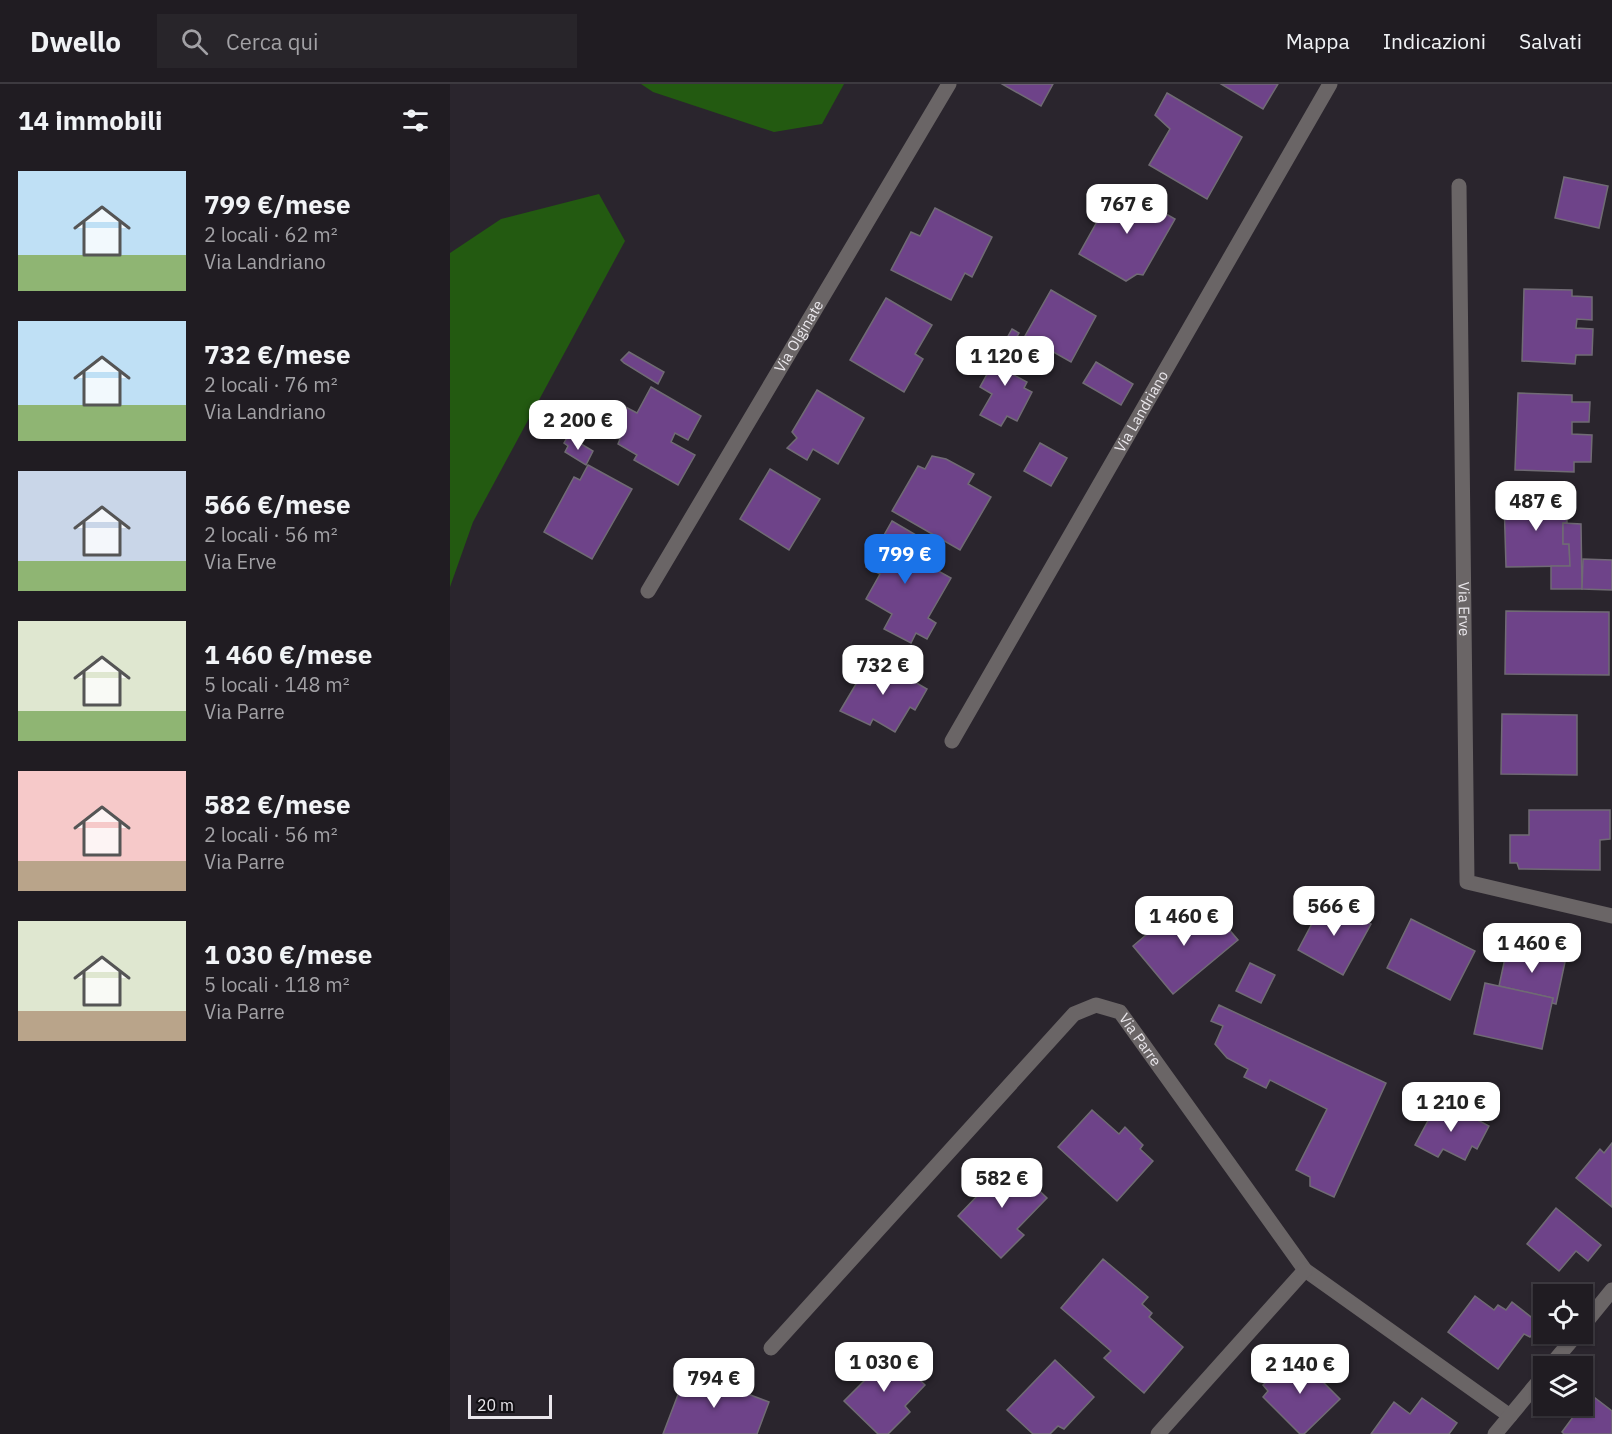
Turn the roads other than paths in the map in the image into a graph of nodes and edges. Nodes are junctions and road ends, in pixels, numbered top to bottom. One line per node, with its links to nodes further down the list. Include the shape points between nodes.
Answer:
1 (949, 84): 4 (street, Via Olginate)
2 (1330, 84): 5 (street, Via Landriano)
3 (1460, 186): 6 (street, Via Erve, via 1467,882)
4 (648, 591)
5 (952, 741)
6 (1612, 916)
7 (1305, 1270): 11 (street, Via Parre, via 1120,1011 1096,1005 1074,1014); 14 (street, Via Parre); 15 (street)
8 (1612, 1290): 9 (street)
9 (1593, 1313)
10 (1569, 1344): 12 (street)
11 (771, 1348)
12 (1558, 1356)
13 (1533, 1388): 14 (street)
14 (1510, 1416): 16 (street)
15 (1158, 1434)
16 (1495, 1434)

